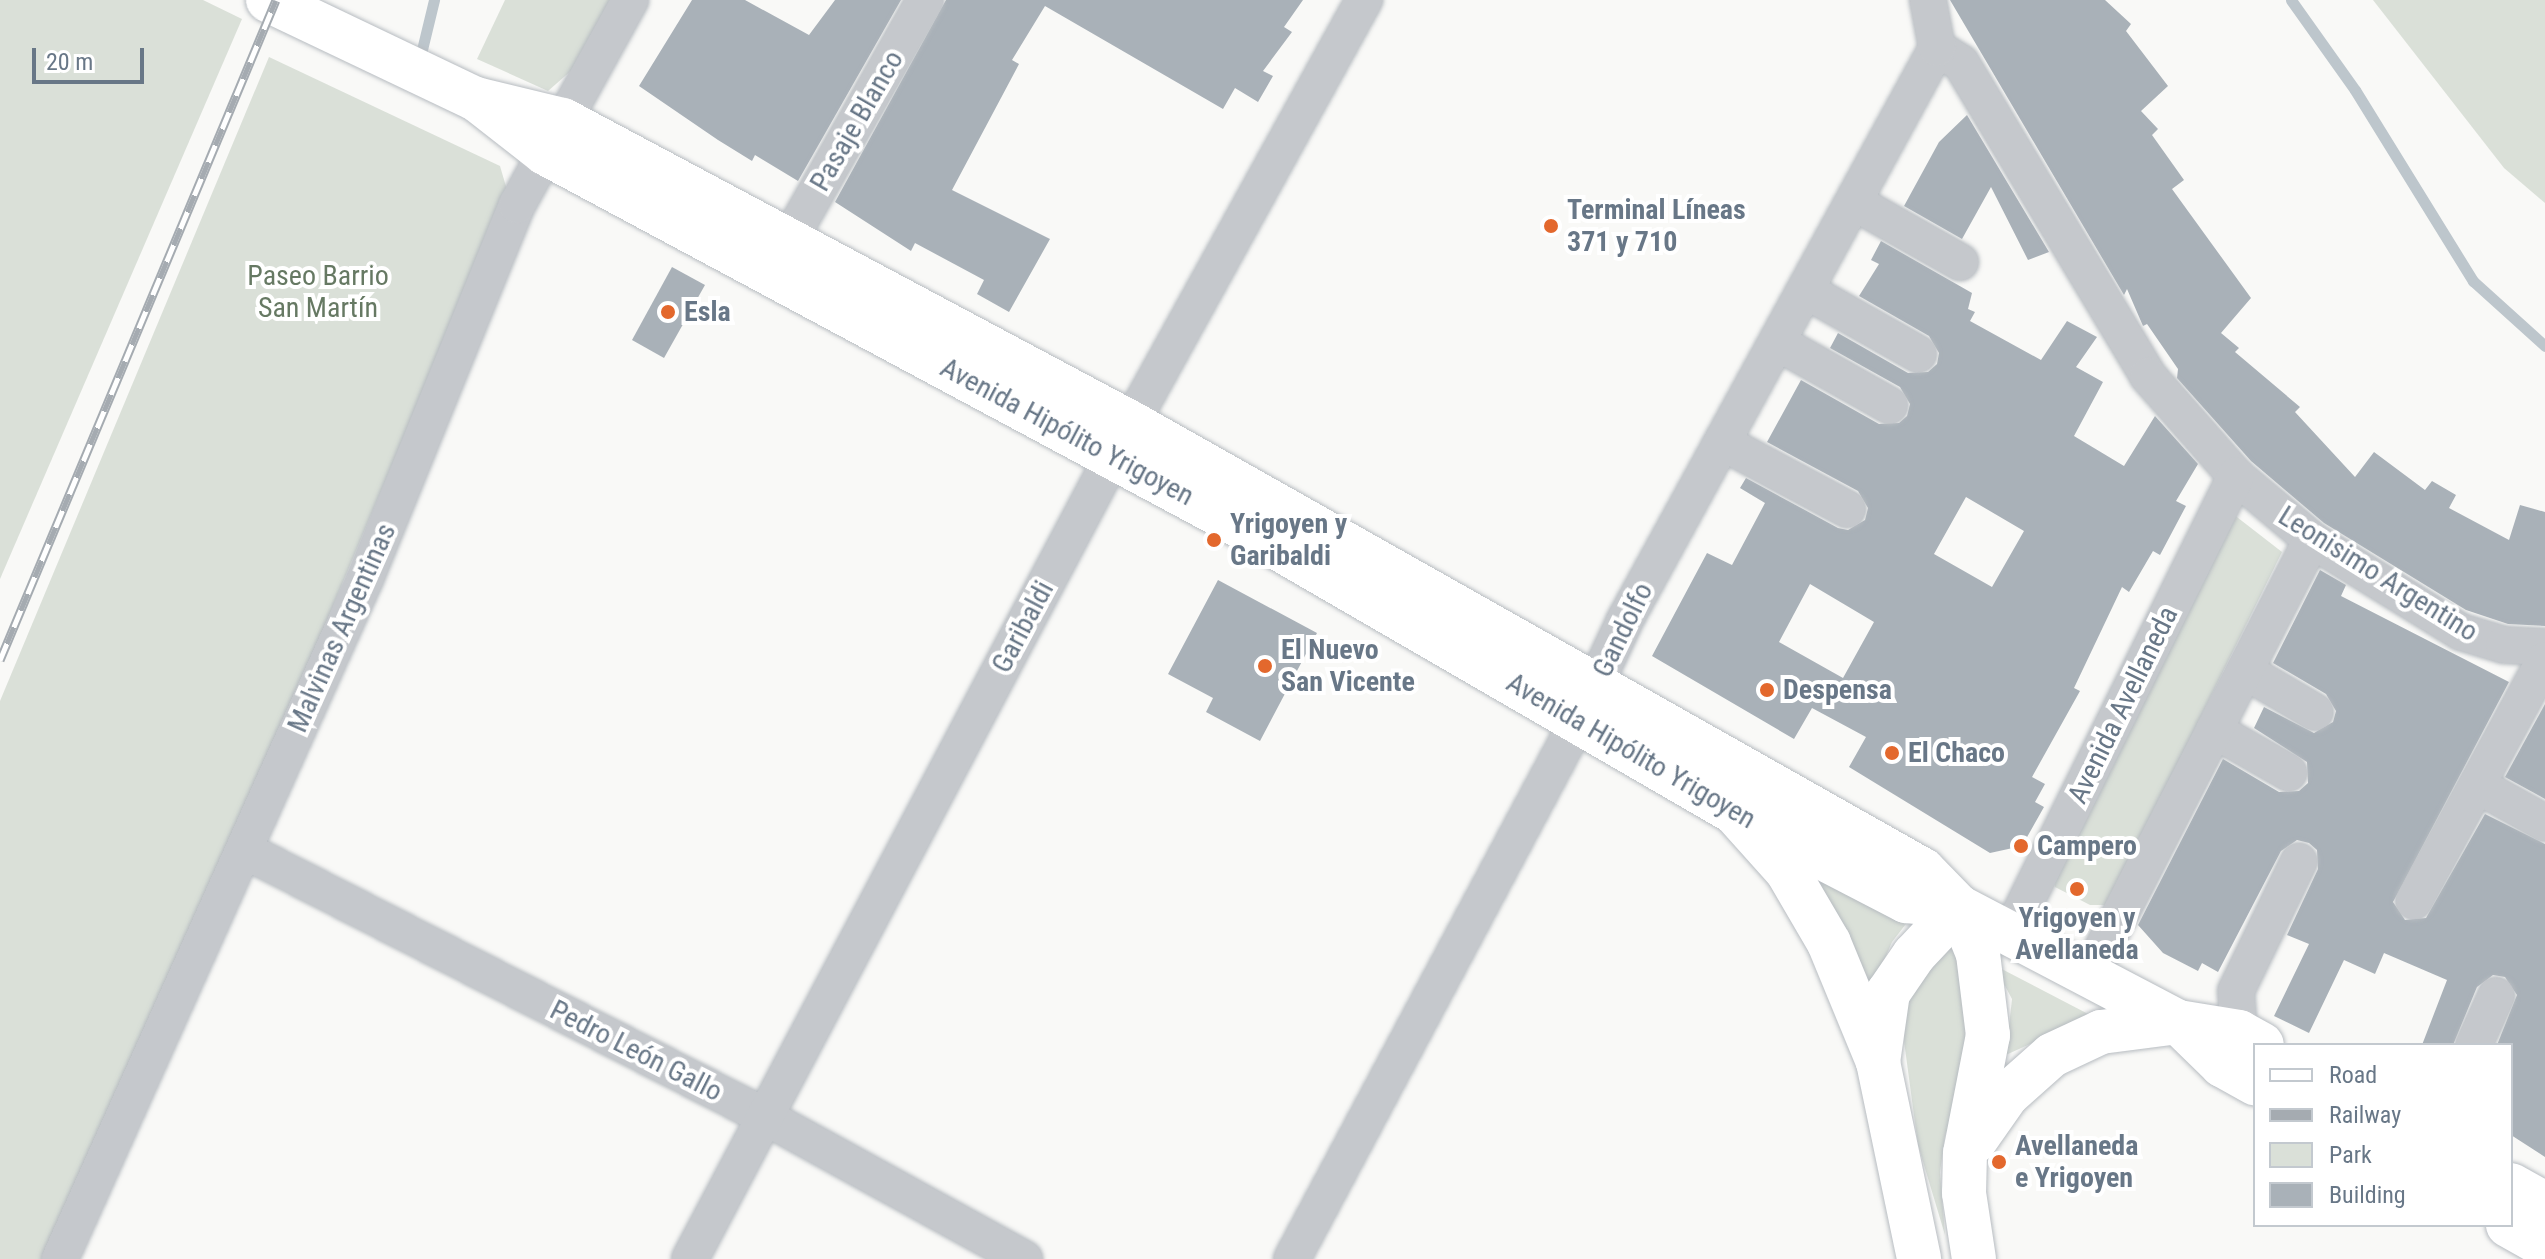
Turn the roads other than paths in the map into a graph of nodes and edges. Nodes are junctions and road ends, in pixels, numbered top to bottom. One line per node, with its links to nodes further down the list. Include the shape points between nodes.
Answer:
1 (268, 0): 7 (main road, Avenida Hipólito Yrigoyen)
2 (630, 0): 7 (street, Malvinas Argentinas)
3 (925, 0): 9 (street, Pasaje Blanco)
4 (1364, 0): 15 (street, Garibaldi)
5 (1928, 0): 6 (street)
6 (1937, 48): 8 (street, Gandolfo); 17 (street, Leonisimo Argentino, via 1961,63 2148,376)
7 (554, 137): 9 (main road, Avenida Hipólito Yrigoyen); 15 (main road, Avenida Hipólito Yrigoyen); 30 (street, Malvinas Argentinas, via 517,205 365,579)
8 (1854, 202): 10 (street); 11 (street, Gandolfo)
9 (788, 242): 15 (main road, Avenida Hipólito Yrigoyen)
10 (1960, 262)
11 (1805, 290): 12 (street, Gandolfo); 13 (street)
12 (1777, 342): 14 (street); 16 (street, Gandolfo)
13 (1918, 354)
14 (1889, 405)
15 (1123, 440): 23 (main road, Avenida Hipólito Yrigoyen); 42 (street, Garibaldi)
16 (1722, 442): 18 (street); 23 (street, Gandolfo, via 1625,620)
17 (2236, 476): 19 (street, Leonisimo Argentino); 34 (street, Avenida Avellaneda)
18 (1847, 509)
19 (2312, 540): 20 (street, Leonisimo Argentino, via 2461,632 2504,645); 22 (street)
20 (2545, 647)
21 (2545, 660): 27 (street)
22 (2245, 671): 24 (street); 25 (street)
23 (1587, 704): 28 (main road, Avenida Hipólito Yrigoyen); 33 (main road, Avenida Hipólito Yrigoyen, via 1923,870); 51 (street, Gandolfo)
24 (2315, 712)
25 (2214, 730): 26 (street); 35 (street)
26 (2289, 773)
27 (2477, 785): 29 (street); 32 (street)
28 (1734, 812): 33 (main road, Avenida Hipólito Yrigoyen, via 1906,901); 40 (main road, via 1787,871 1829,943)
29 (2545, 823)
30 (244, 850): 42 (street, Pedro León Gallo); 48 (street, Malvinas Argentinas)
31 (2299, 861): 38 (street, via 2236,991)
32 (2414, 901)
33 (1959, 907): 34 (main road, Avenida Hipólito Yrigoyen); 40 (main road, via 1898,974 1882,1016); 43 (main road, via 1978,954 1988,1035)
34 (2010, 934): 35 (main road, Avenida Hipólito Yrigoyen)
35 (2089, 975): 37 (main road, Avenida Hipólito Yrigoyen)
36 (2496, 996): 39 (street)
37 (2178, 1022): 38 (main road, Avenida Hipólito Yrigoyen); 41 (main road, Avenida Hipólito Yrigoyen, via 2222,1065); 43 (main road, via 2101,1032 2052,1055 2007,1095)
38 (2250, 1039)
39 (2475, 1043)
40 (1878, 1062): 52 (main road)
41 (2253, 1082)
42 (764, 1116): 49 (street, Garibaldi); 50 (street, Pedro León Gallo)
43 (1965, 1153): 53 (main road, via 1964,1193)
44 (2513, 1186): 45 (main road)
45 (2545, 1204)
46 (2512, 1227): 47 (main road)
47 (2545, 1246)
48 (60, 1259)
49 (690, 1259)
50 (1024, 1259)
51 (1292, 1259)
52 (1919, 1259)
53 (1974, 1259)

